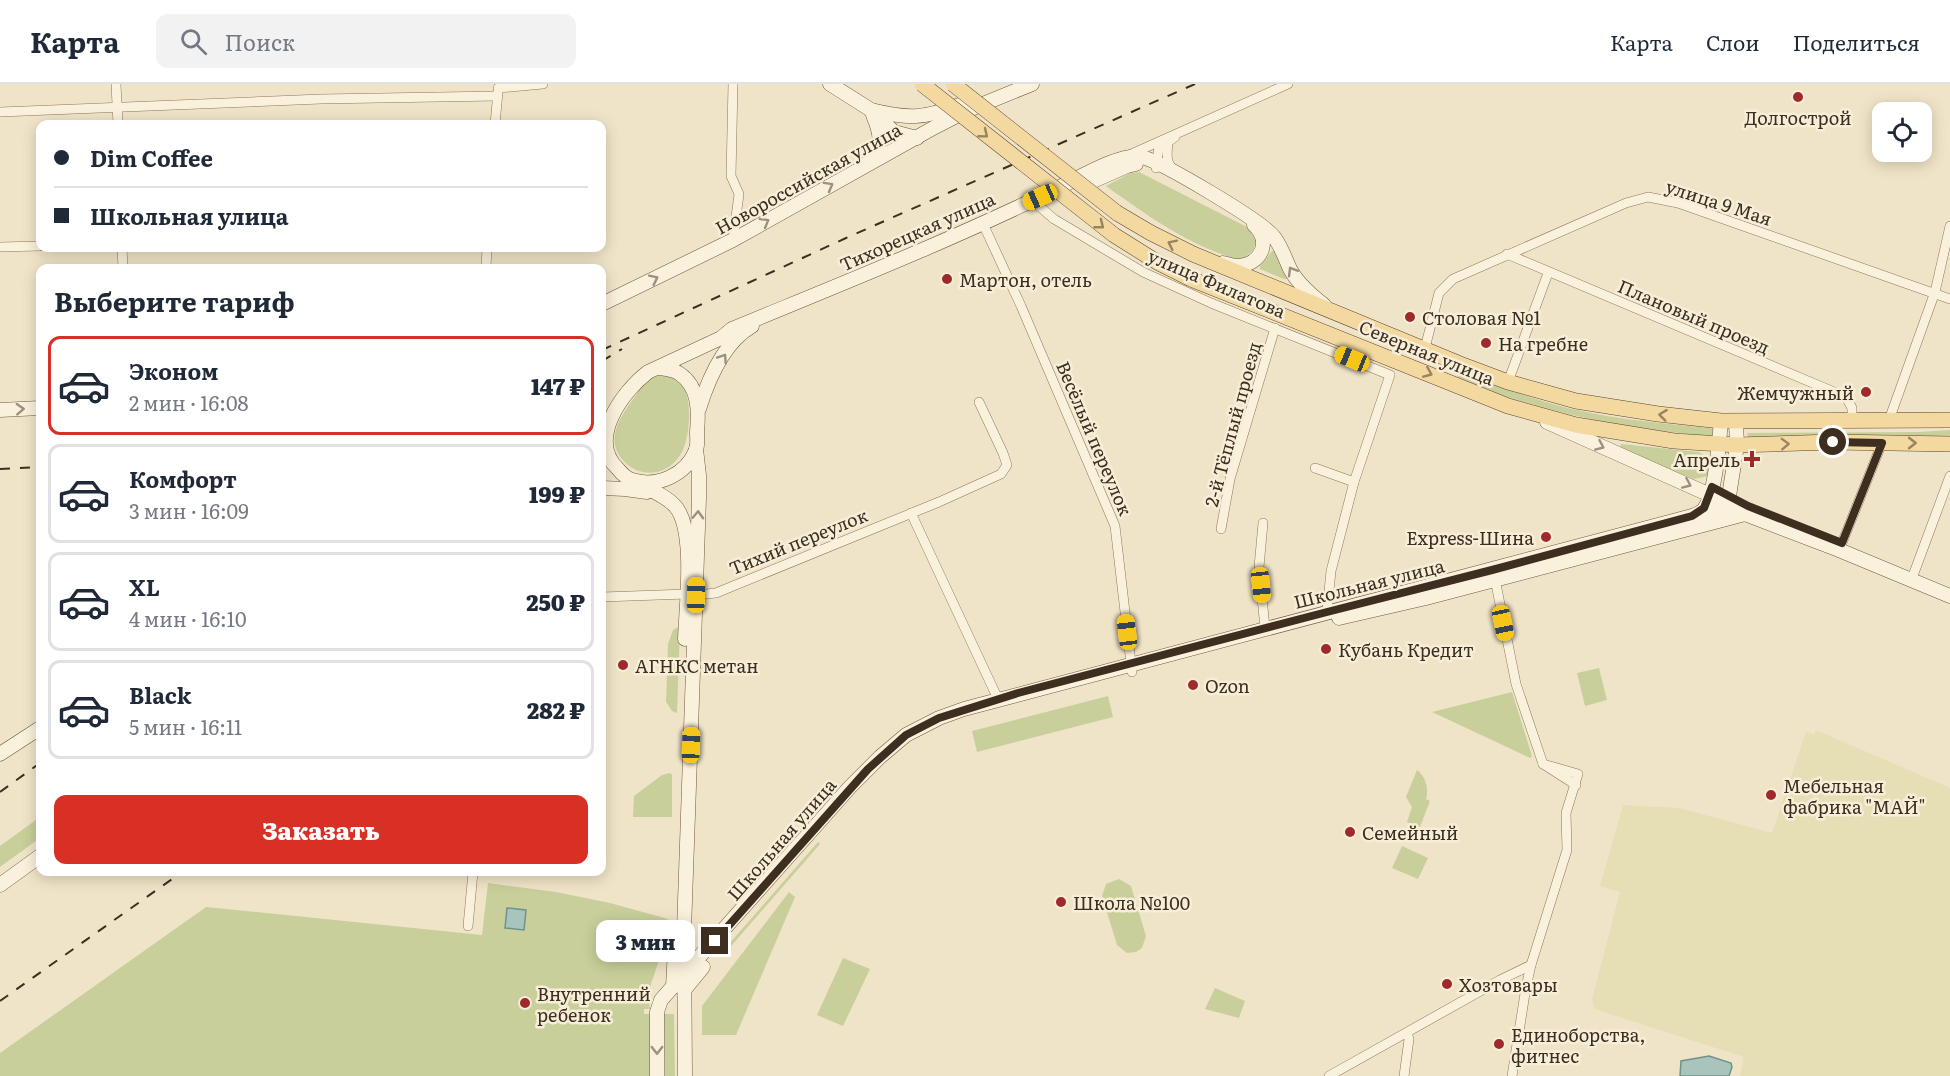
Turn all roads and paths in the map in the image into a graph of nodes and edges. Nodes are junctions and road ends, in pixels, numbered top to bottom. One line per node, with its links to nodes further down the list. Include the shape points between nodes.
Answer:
1 (116, 84): 13 (street)
2 (543, 84): 11 (street)
3 (733, 84): 28 (street, via 731,176 739,194)
4 (830, 84): 12 (main road)
5 (835, 84): 12 (main road)
6 (922, 84): 43 (main road, Северная улица, one-way to 43, bridge, via 1113,235 1156,262)
7 (953, 84): 32 (main road, Северная улица, one-way to 7, bridge, via 1117,213)
8 (1032, 84): 10 (main road, Новороссийская улица)
9 (1288, 84): 19 (street, Тихорецкая улица)
10 (1010, 86): 14 (main road, Новороссийская улица, via 918,117); 18 (main road, Новороссийская улица)
11 (498, 90): 13 (street); 17 (street)
12 (848, 95): 14 (main road)
13 (117, 107): 15 (street); 16 (street)
14 (871, 110): 18 (main road, via 894,132); 23 (main road, via 879,147)
15 (0, 112)
16 (118, 120)
17 (495, 120)
18 (917, 138): 23 (main road, Новороссийская улица)
19 (1165, 142): 20 (street); 21 (street, Тихорецкая улица); 22 (street); 24 (street, via 1170,166)
20 (1141, 157): 21 (main road); 22 (main road)
21 (1121, 163): 22 (main road); 25 (main road, Тихорецкая улица, via 1097,179); 40 (main road, Тихорецкая улица, via 732,329 722,338)
22 (1156, 167): 24 (main road); 32 (main road, via 1256,227 1262,237 1264,247 1250,263 1237,266)
23 (862, 168): 28 (main road, Новороссийская улица, one-way to 23)
24 (1183, 178): 37 (main road, one-way to 24, via 1300,283 1264,225)
25 (1039, 206): 27 (main road, Тихорецкая улица); 38 (street, улица Филатова, via 1143,272)
26 (1950, 226): 34 (street)
27 (985, 228): 45 (main road, Тихорецкая улица, one-way to 27, via 706,386 726,352 749,328); 81 (street, Весёлый переулок, via 1115,526)
28 (733, 240): 36 (main road, Новороссийская улица, one-way to 28)
29 (36, 246): 30 (street)
30 (0, 247)
31 (1507, 254): 33 (street, Плановый проезд); 34 (street, улица 9 Мая, via 1648,197 1678,203); 39 (street, улица 9 Мая, via 1453,279 1438,293)
32 (1210, 261): 37 (main road, Северная улица)
33 (1548, 273): 41 (street); 48 (street, Плановый проезд, via 1846,397 1852,408)
34 (1935, 292): 35 (street, улица 9 Мая); 49 (street)
35 (1950, 299)
36 (606, 302)
37 (1334, 311): 39 (main road, Северная улица)
38 (1275, 328): 61 (street, улица Филатова, via 1390,375); 71 (street, 2-й Тёплый проезд, via 1230,479)
39 (1425, 348): 41 (main road, Северная улица)
40 (658, 368): 45 (main road, via 673,370 685,378); 47 (main road, via 639,379)
41 (1508, 382): 51 (main road, Северная улица, one-way to 41, via 1576,401)
42 (979, 402): 67 (street, Тихий переулок, via 1007,465 1001,474)
43 (1508, 406): 53 (main road, Северная улица, via 1634,436); 64 (main road, one-way to 64)
44 (36, 408): 46 (main road, one-way to 44)
45 (699, 409): 56 (main road)
46 (0, 410)
47 (607, 420)
48 (1852, 420): 49 (main road, Северная улица); 51 (main road, Северная улица)
49 (1889, 420): 50 (main road, Северная улица)
50 (1950, 420)
51 (1729, 422): 53 (main road); 55 (main road)
52 (1882, 443): 54 (main road, Северная улица, one-way to 54); 55 (main road, Северная улица, one-way to 52); 72 (street)
53 (1719, 444): 55 (main road, Северная улица); 64 (main road)
54 (1950, 444)
55 (1737, 445): 66 (main road)
56 (696, 449): 60 (main road, via 684,467 665,480 649,483); 76 (main road, one-way to 56, via 699,475)
57 (606, 463): 60 (main road)
58 (1315, 468): 61 (street)
59 (1950, 476): 73 (street)
60 (626, 478): 62 (main road); 65 (main road)
61 (1354, 482): 79 (street, via 1330,571)
62 (606, 486)
63 (606, 487): 65 (main road)
64 (1711, 491): 66 (main road); 74 (main road, Школьная улица, via 1704,508 1692,516)
65 (661, 496): 76 (main road, via 674,504 685,523)
66 (1727, 499): 68 (main road); 70 (main road, Школьная улица); 72 (main road)
67 (911, 513): 76 (street, Тихий переулок, via 716,593); 82 (street)
68 (1745, 514): 70 (main road, Школьная улица); 77 (main road)
69 (1263, 523): 80 (street, via 1259,567)
70 (1703, 524): 74 (main road, Школьная улица)
71 (1221, 529)
72 (1842, 543): 73 (main road)
73 (1914, 573): 75 (main road)
74 (1493, 575): 79 (main road, Школьная улица); 81 (main road, Школьная улица, via 1426,598); 85 (street, via 1516,684)
75 (1950, 588)
76 (691, 594): 78 (street, Тихий переулок); 91 (main road); 95 (main road)
77 (1950, 596)
78 (606, 597)
79 (1327, 612): 80 (main road, Школьная улица)
80 (1265, 628): 81 (main road, Школьная улица)
81 (1132, 668): 82 (main road, Школьная улица); 95 (main road, Школьная улица, via 965,716 910,742 846,804)
82 (998, 699): 92 (main road, Школьная улица, via 939,718 893,745 842,795)
83 (36, 731): 84 (main road)
84 (0, 754)
85 (1543, 764): 86 (street); 86 (street, via 1578,774)
86 (1576, 785): 93 (street, via 1566,813 1567,850)
87 (36, 859): 89 (main road)
88 (474, 876): 90 (street)
89 (0, 885)
90 (468, 926)
91 (684, 930): 92 (main road, via 695,946 708,948); 94 (main road)
92 (712, 944): 94 (main road, Школьная улица)
93 (1531, 965): 96 (street); 101 (street)
94 (685, 974): 95 (main road)
95 (679, 988): 97 (main road, Школьная улица, one-way to 97, via 661,1000 657,1012); 98 (main road)
96 (1407, 1033): 99 (street); 100 (street)
97 (657, 1076)
98 (685, 1076)
99 (1329, 1076)
100 (1404, 1076)
101 (1512, 1076)

